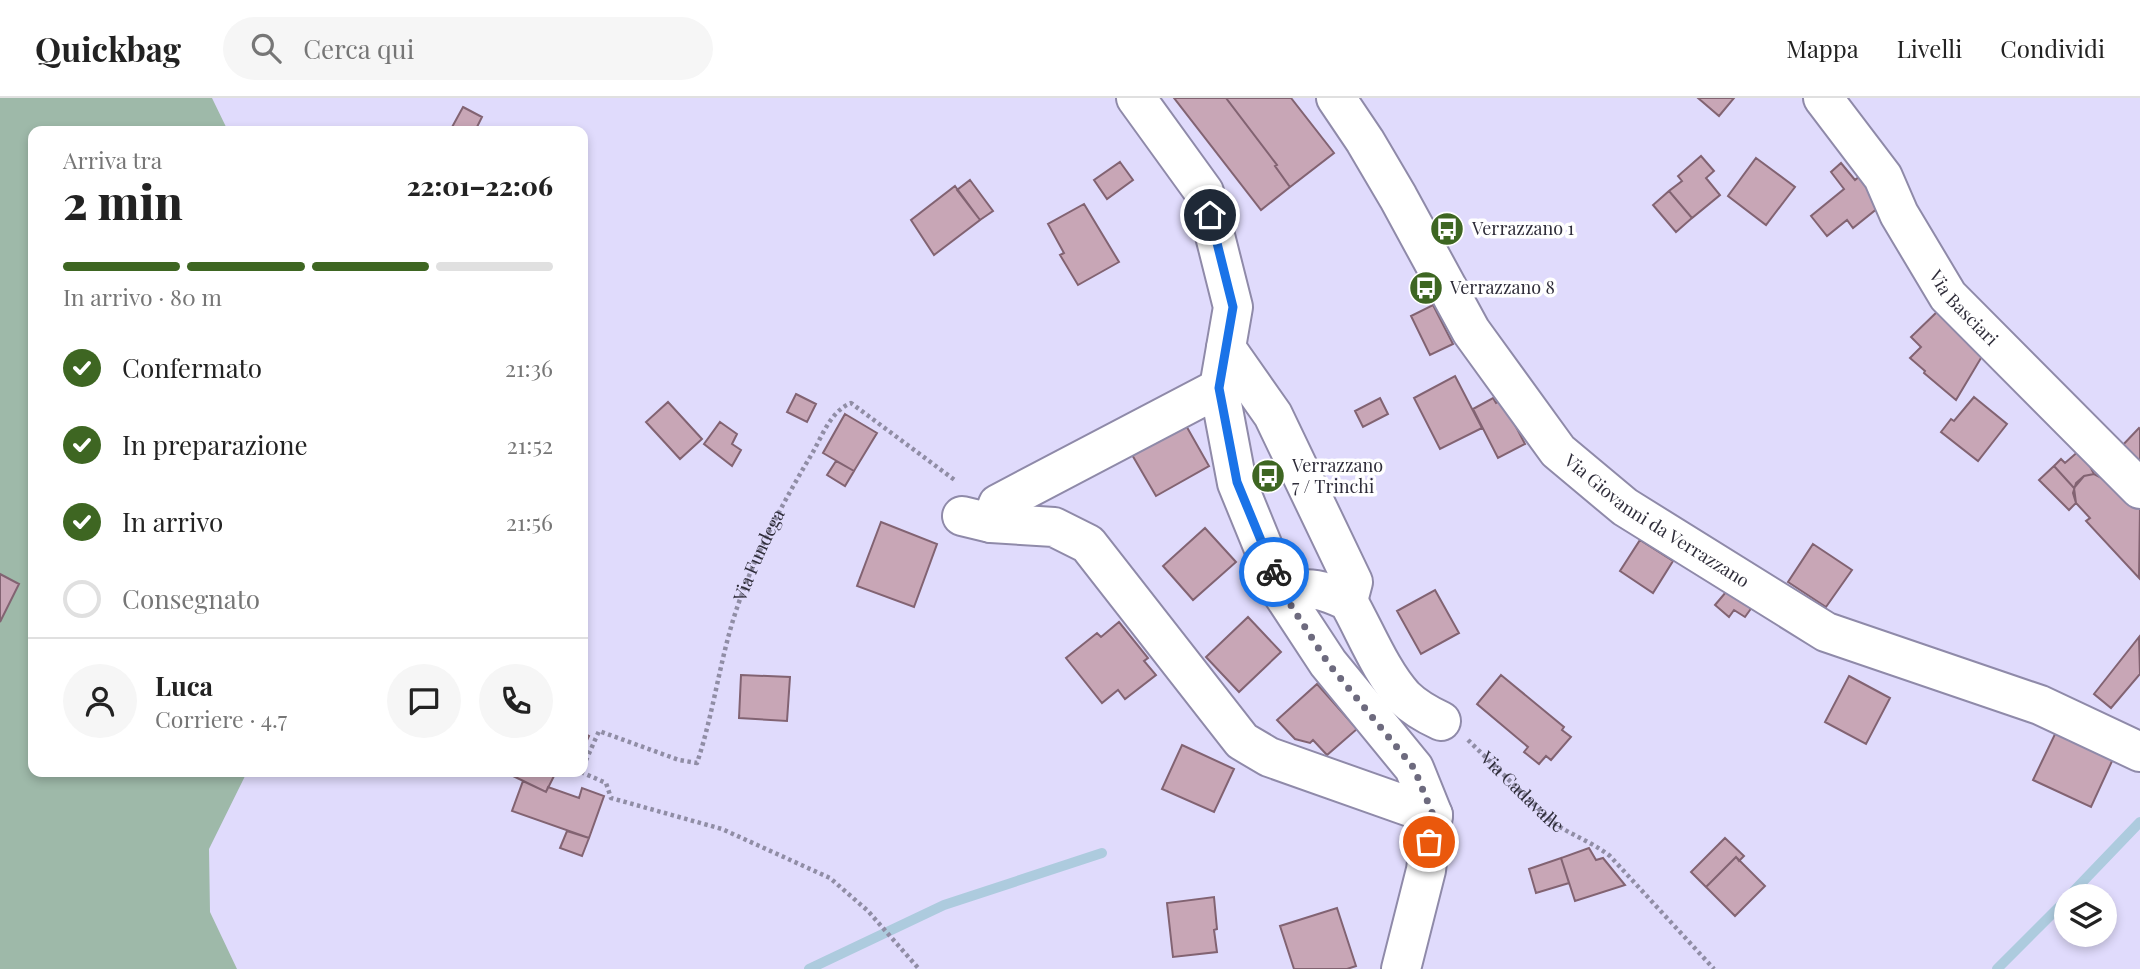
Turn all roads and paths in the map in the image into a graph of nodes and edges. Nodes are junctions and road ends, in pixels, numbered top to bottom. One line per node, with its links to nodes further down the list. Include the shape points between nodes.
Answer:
1 (1136, 98): 6 (street, via 1204,192 1233,307)
2 (1336, 98): 5 (street, Via Giovanni da Verrazzano)
3 (1362, 98): 5 (street)
4 (1823, 98): 8 (street, Via Basciari, via 1884,177 1899,214 1948,296)
5 (1365, 141): 13 (street, Via Giovanni da Verrazzano, via 1471,331 1558,451 1625,507 1826,632 2040,705)
6 (1226, 348): 7 (street); 11 (street, via 1273,415 1353,582)
7 (1219, 388): 9 (street); 10 (street, via 1237,482)
8 (2140, 489)
9 (984, 514): 14 (path, Via Fundega, via 977,497 851,403 838,408 747,581 697,763 599,732); 16 (street, via 1054,527 1088,544 1242,741 1269,757)
10 (1283, 593): 11 (street, via 1313,588); 16 (street, via 1328,663 1414,768)
11 (1348, 601): 12 (street, via 1403,696)
12 (1441, 722): 19 (path, Via Cadavalle, via 1480,751 1551,821 1610,856)
13 (2140, 752)
14 (588, 755)
15 (588, 775): 17 (path, via 606,783 611,799 722,829 830,878)
16 (1433, 815): 18 (street, via 1426,870)
17 (919, 969)
18 (1401, 969)
19 (1714, 969)

